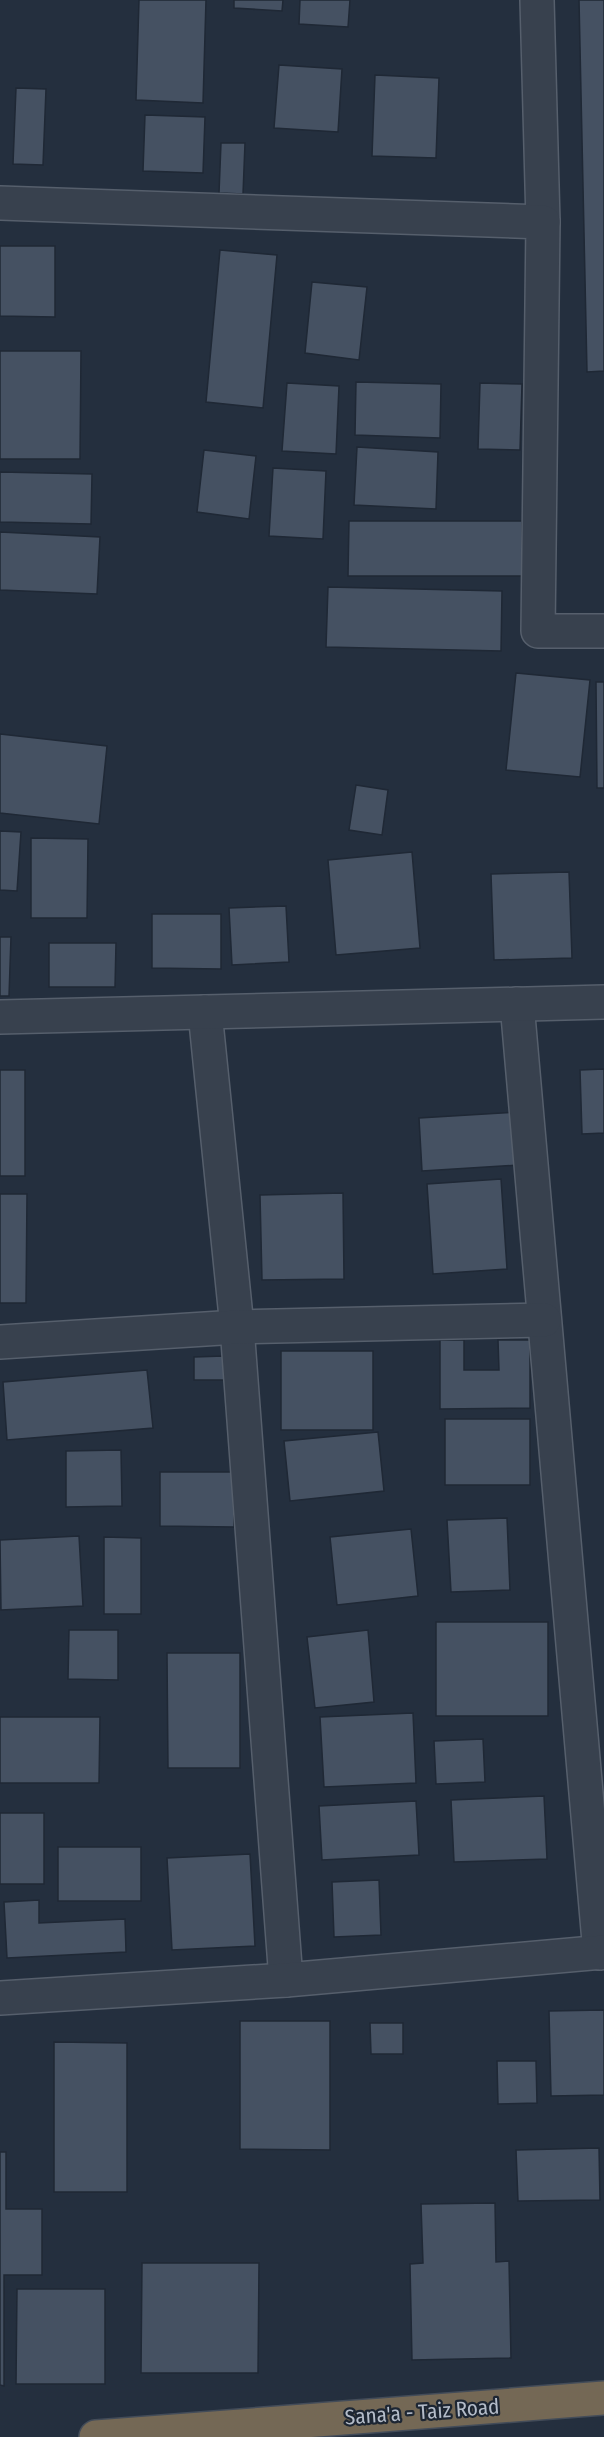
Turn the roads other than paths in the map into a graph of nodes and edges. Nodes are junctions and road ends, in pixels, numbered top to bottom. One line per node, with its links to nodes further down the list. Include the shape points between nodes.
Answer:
1 (537, 0): 3 (street)
2 (0, 203): 3 (street)
3 (543, 222): 4 (street, via 538,631)
4 (604, 631)
5 (604, 1002): 6 (street)
6 (517, 1004): 7 (street); 9 (street)
7 (205, 1012): 8 (street); 10 (street)
8 (0, 1017)
9 (544, 1320): 10 (street); 12 (street)
10 (237, 1327): 11 (street); 13 (street)
11 (0, 1341)
12 (602, 1953): 13 (street)
13 (286, 1980): 14 (street)
14 (0, 1998)
15 (604, 2398): 16 (highway, Sana'a - Taiz Road)
16 (96, 2437)

